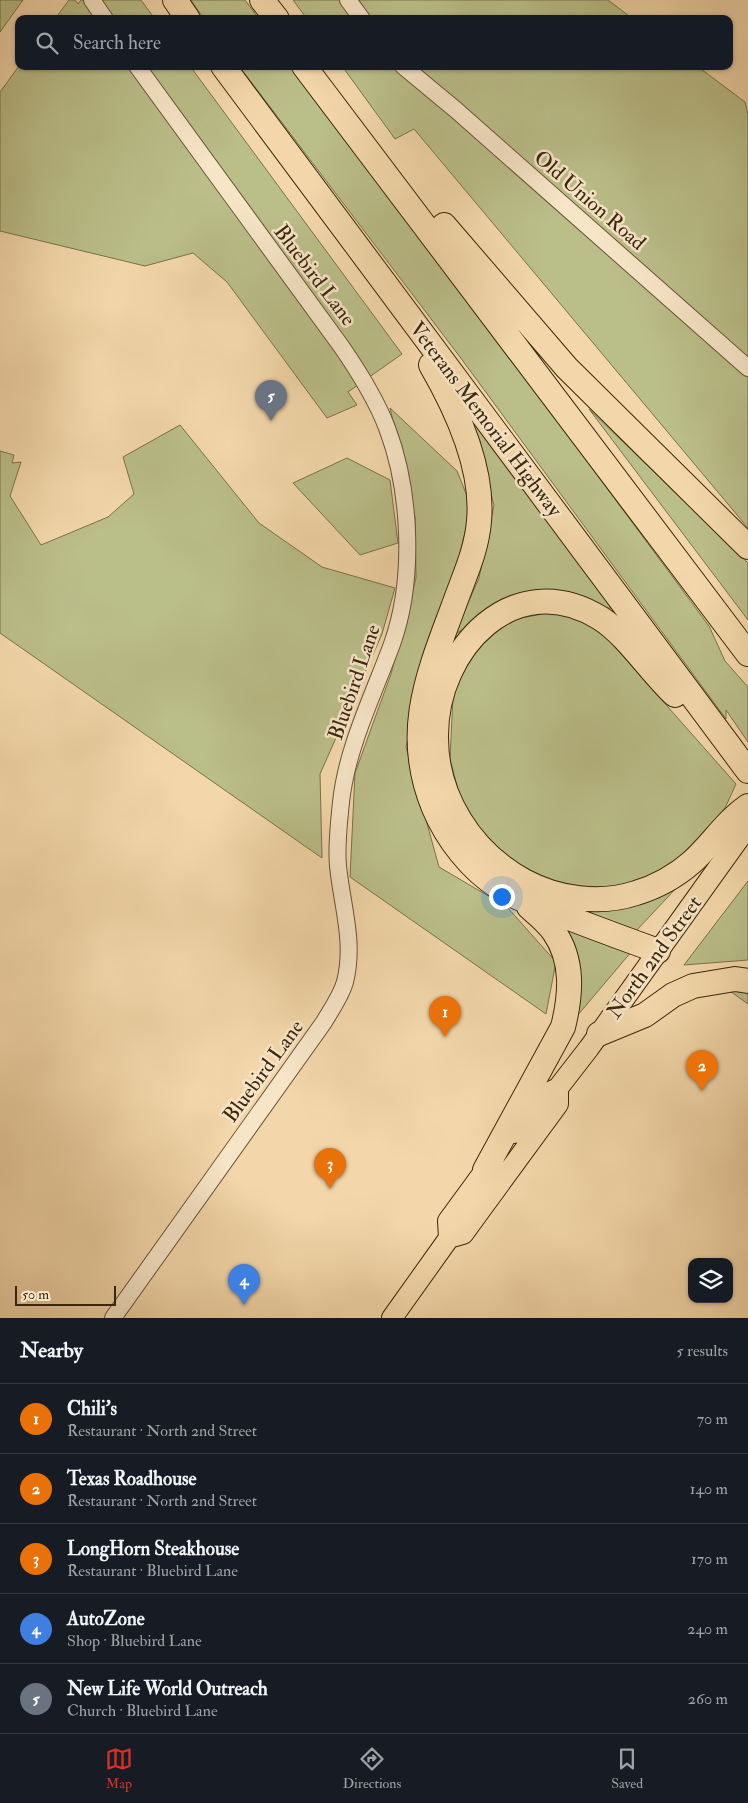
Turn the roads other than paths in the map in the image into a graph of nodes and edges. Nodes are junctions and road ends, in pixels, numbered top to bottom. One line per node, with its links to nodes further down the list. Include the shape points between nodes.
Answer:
1 (92, 0): 6 (street)
2 (175, 0): 7 (highway)
3 (254, 0): 8 (highway)
4 (262, 0): 9 (highway)
5 (348, 0): 10 (street)
6 (102, 15)
7 (185, 15)
8 (265, 15)
9 (274, 15)
10 (359, 15)
11 (140, 70): 31 (street, Bluebird Lane, via 368,386 395,451 406,518 406,561 393,642 354,743 341,802 337,848 350,950 345,984 324,1022)
12 (226, 70): 16 (highway, Veterans Memorial Highway)
13 (307, 70): 19 (highway)
14 (318, 70): 18 (highway, via 480,269 566,368)
15 (408, 70): 17 (street, Old Union Road)
16 (388, 287): 20 (highway, Veterans Memorial Highway); 24 (highway, via 454,409 471,454 480,501 476,540 420,712 418,739 421,765 441,824 458,848 493,883)
17 (748, 368)
18 (748, 547)
19 (748, 654)
20 (727, 744): 21 (highway, Veterans Memorial Highway); 22 (highway, via 601,619 572,605 544,602 506,609 480,627 458,658 443,691 436,734 444,788 466,831 498,865 535,887 556,894 602,899 635,894 662,883 692,862 732,817)
21 (748, 771)
22 (748, 806)
23 (748, 826): 25 (main road, North 2nd Street)
24 (522, 900): 25 (highway); 29 (highway, via 554,932 565,956 571,979 568,1004 562,1027)
25 (658, 951): 27 (main road, North 2nd Street)
26 (748, 981): 27 (highway, via 735,979 693,986 673,995 645,1015)
27 (599, 1034): 28 (main road, North 2nd Street)
28 (558, 1088): 29 (main road, North 2nd Street, via 545,1094); 30 (main road, North 2nd Street, via 558,1104 494,1194 463,1234)
29 (485, 1170): 30 (main road, North 2nd Street, via 448,1220)
30 (449, 1238): 32 (main road, North 2nd Street)
31 (113, 1318)
32 (392, 1318)

